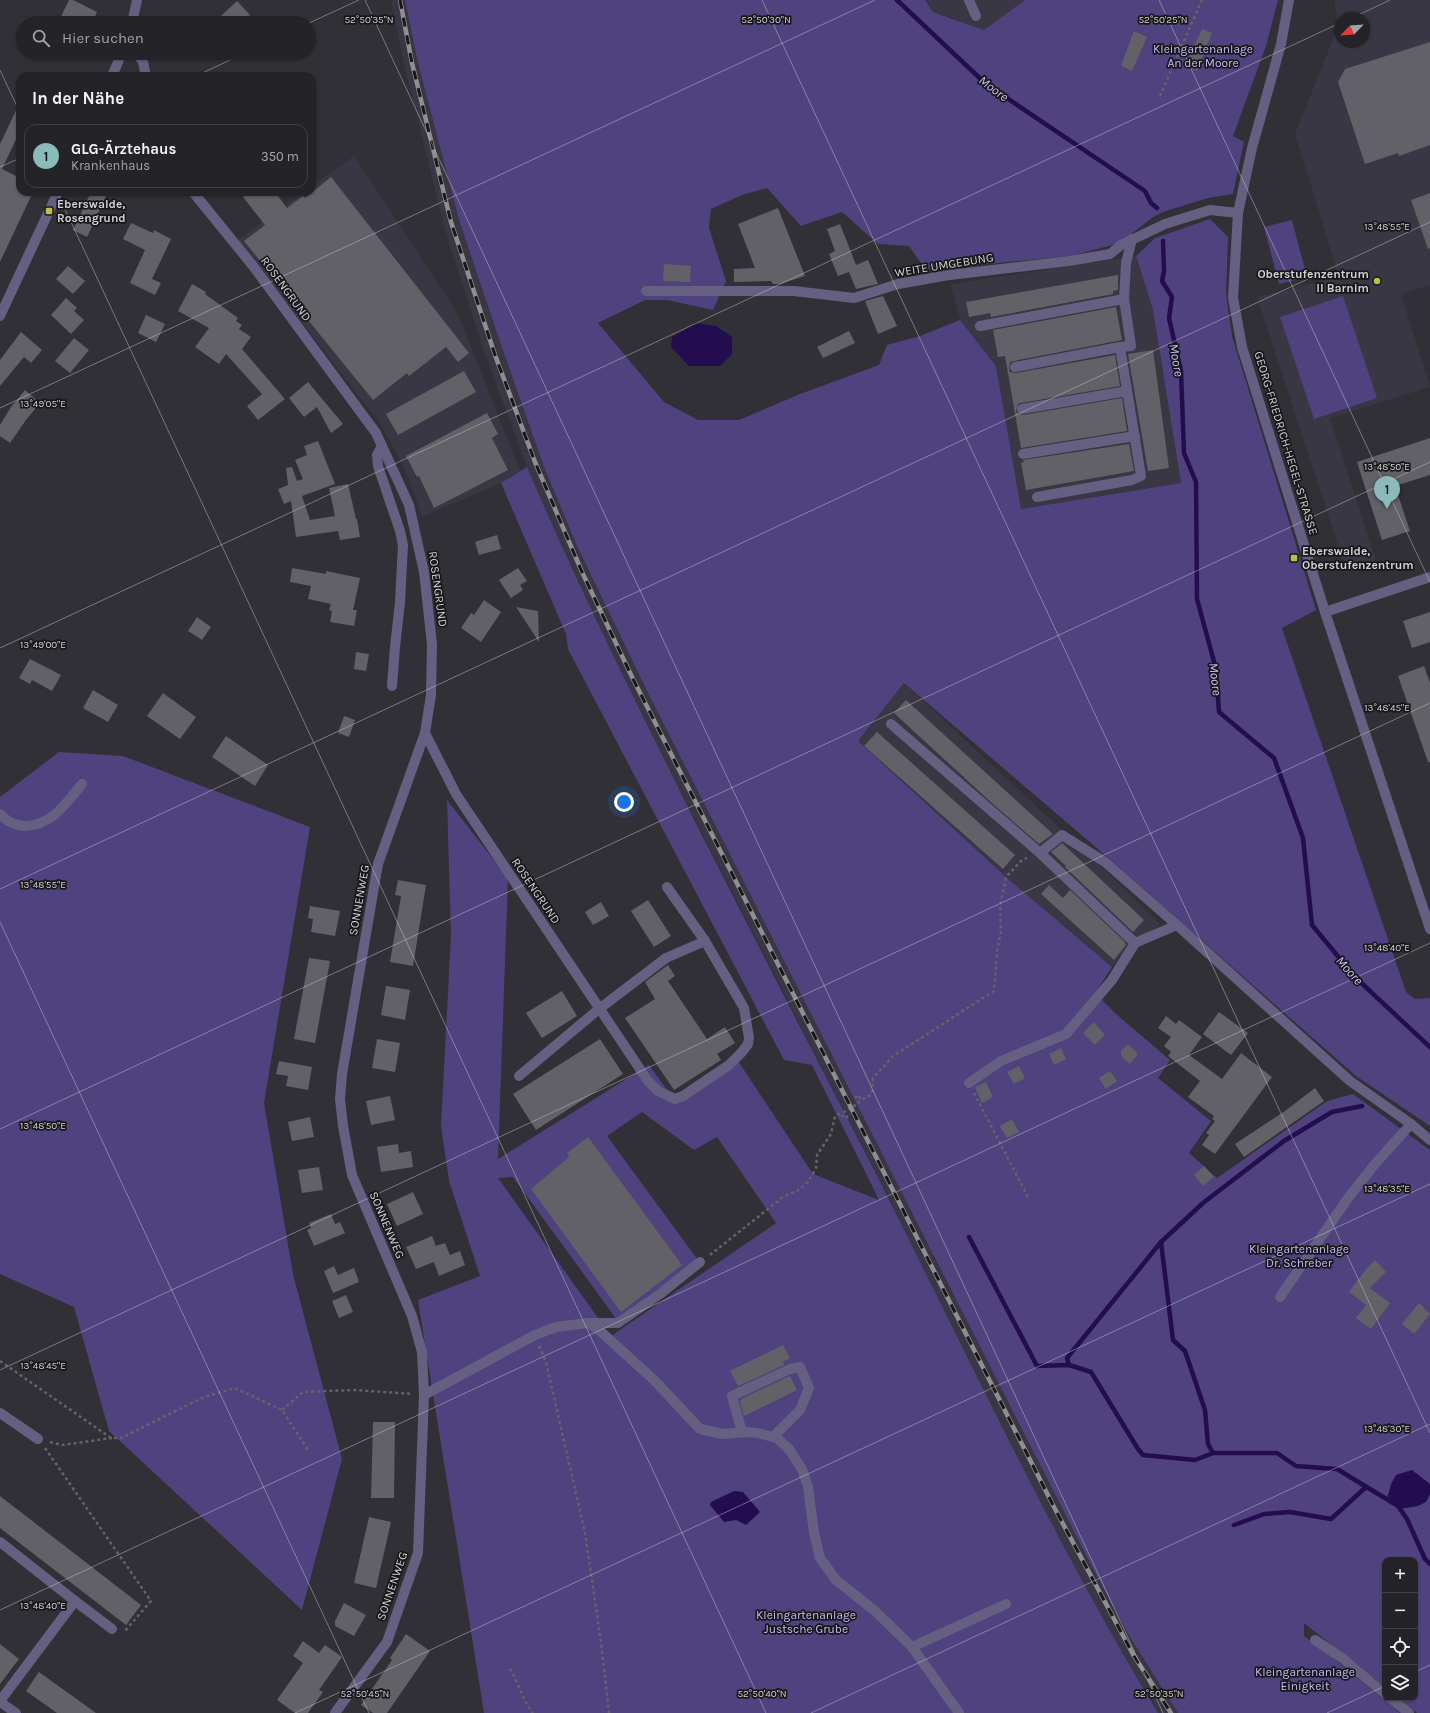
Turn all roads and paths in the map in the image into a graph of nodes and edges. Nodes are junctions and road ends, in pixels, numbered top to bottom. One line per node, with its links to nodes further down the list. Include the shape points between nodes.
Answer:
1 (137, 0): 5 (street)
2 (969, 0): 6 (street)
3 (1202, 0): 11 (path)
4 (1289, 0): 14 (street, GEORG-FRIEDRICH-HEGEL-STRASSE, via 1282,44 1252,148)
5 (134, 16)
6 (976, 16)
7 (119, 60): 9 (street)
8 (142, 60): 10 (street)
9 (114, 72)
10 (145, 72)
11 (1160, 96)
12 (56, 196): 18 (street)
13 (196, 196): 25 (street, ROSENGRUND, via 253,266 376,433)
14 (1238, 213): 15 (street, WEITE UMGEBUNG, via 1210,210 1165,224); 29 (street, GEORG-FRIEDRICH-HEGEL-STRASSE, via 1233,298 1242,347)
15 (1132, 239): 16 (street, WEITE UMGEBUNG, via 1110,254 949,275 898,284 854,298 794,291); 17 (street, via 1126,263)
16 (646, 291)
17 (1124, 299): 19 (street); 20 (street, via 1131,346)
18 (0, 316)
19 (980, 326)
20 (1120, 346): 21 (street); 22 (street)
21 (1015, 367)
22 (1127, 391): 23 (street); 24 (street)
23 (1022, 409)
24 (1135, 436): 26 (street); 27 (street, via 1141,476 1132,480)
25 (382, 446): 30 (street, via 377,455 378,466 403,544); 32 (street, ROSENGRUND, via 409,504 424,572 432,644 431,695)
26 (1023, 454)
27 (1037, 497)
28 (1430, 577): 29 (street)
29 (1325, 612): 38 (street, GEORG-FRIEDRICH-HEGEL-STRASSE)
30 (392, 686)
31 (891, 724): 35 (street)
32 (425, 732): 41 (street, ROSENGRUND, via 456,794); 52 (street, SONNENWEG, via 378,864 342,1074 340,1099 352,1175 412,1316 422,1352)
33 (82, 784): 34 (street, via 53,817 42,824 19,826 10,823)
34 (0, 814)
35 (1040, 853): 37 (street, via 1062,835 1104,862); 40 (street); 47 (path, via 1022,860 1006,877 1000,906 1001,931 994,991 893,1056 873,1078 872,1094 861,1100 859,1095 856,1097 859,1103 844,1112 847,1117 844,1118 841,1113 835,1116 830,1134 817,1155 816,1168 808,1182 797,1191 783,1197)
36 (667, 887): 39 (street)
37 (1177, 925): 40 (street); 44 (street, via 1350,1081)
38 (1430, 929)
39 (704, 941): 41 (street, via 666,958); 41 (street, ROSENGRUND, via 744,1008 749,1038 742,1052 728,1065 683,1096 675,1100 648,1082)
40 (1135, 943): 43 (street, via 1112,980 1066,1034 1001,1061)
41 (599, 1009): 42 (street)
42 (519, 1076)
43 (969, 1083): 46 (path)
44 (1410, 1124): 45 (street); 48 (street, via 1348,1198)
45 (1430, 1140)
46 (1029, 1200)
47 (700, 1262): 49 (street, via 618,1323)
48 (1280, 1297)
49 (588, 1322): 50 (street, via 556,1327); 55 (street, via 655,1381 700,1429 723,1434)
50 (535, 1335): 52 (street); 73 (path, via 546,1362 585,1533)
51 (0, 1361): 57 (path)
52 (424, 1395): 53 (path, via 354,1390 303,1392); 71 (street, SONNENWEG, via 418,1553 387,1642)
53 (282, 1410): 57 (path, via 235,1388 204,1397 121,1438); 59 (path)
54 (0, 1413): 58 (street)
55 (742, 1432): 56 (street); 56 (street, via 732,1396 790,1369 800,1367 809,1388 800,1410)
56 (773, 1437): 65 (street, via 789,1449 802,1469 808,1487 820,1558 836,1580)
57 (114, 1438): 58 (path, via 62,1445)
58 (38, 1439): 63 (path, via 151,1601 124,1632)
59 (308, 1450)
60 (0, 1542): 61 (street)
61 (75, 1601): 63 (street); 68 (street)
62 (1006, 1604): 65 (street)
63 (112, 1629)
64 (1315, 1640): 67 (street, via 1342,1658)
65 (912, 1647): 74 (street)
66 (510, 1669): 72 (path, via 516,1677 527,1706)
67 (1382, 1691)
68 (0, 1701): 70 (street)
69 (1394, 1701): 75 (street)
70 (16, 1713)
71 (335, 1713)
72 (533, 1713)
73 (609, 1713)
74 (959, 1713)
75 (1408, 1713)

